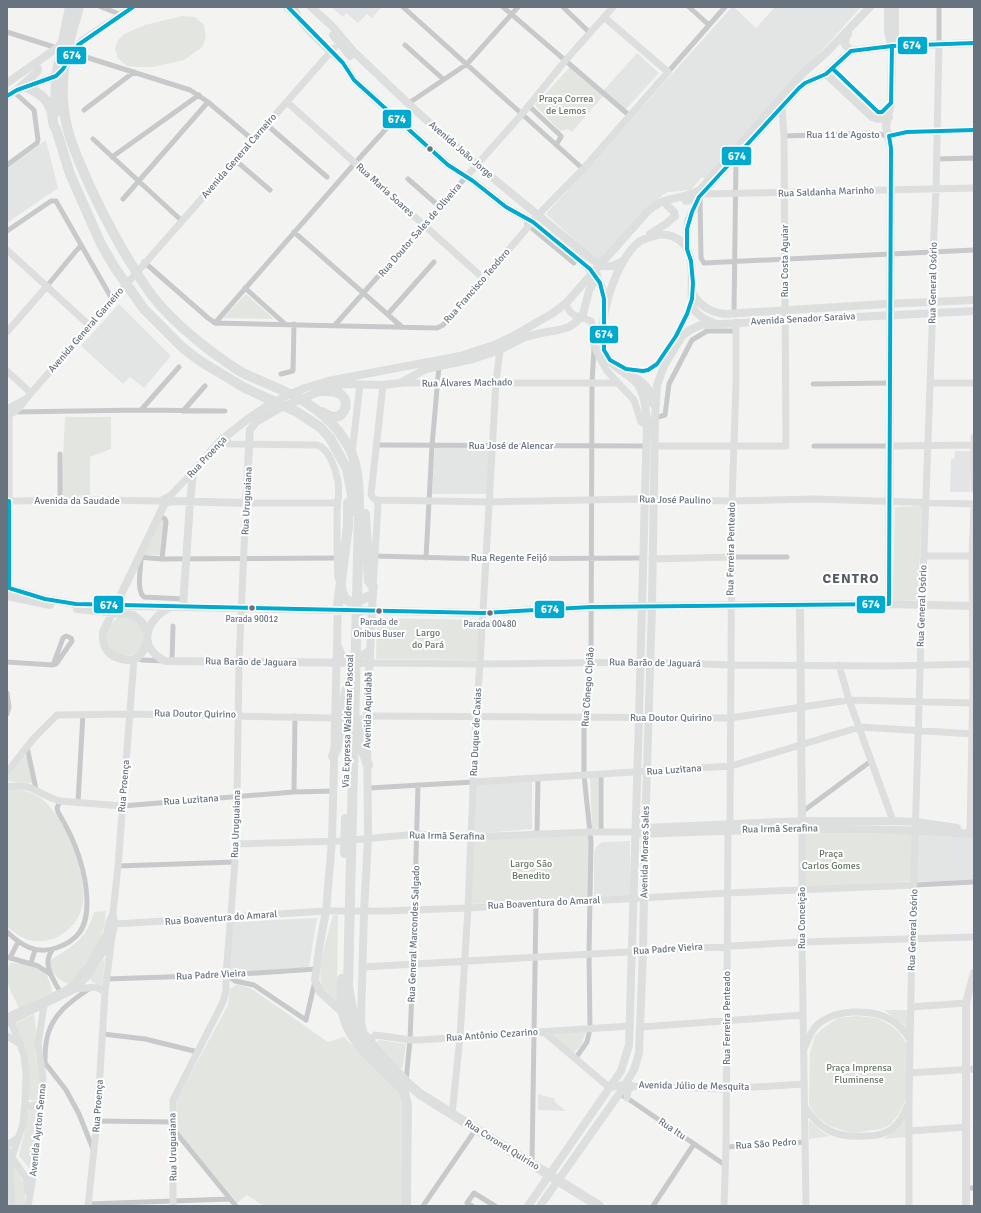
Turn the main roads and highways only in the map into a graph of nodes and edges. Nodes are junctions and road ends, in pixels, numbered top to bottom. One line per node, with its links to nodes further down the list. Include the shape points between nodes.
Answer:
1 (70, 7): 15 (highway)
2 (79, 7): 23 (highway)
3 (133, 7): 23 (main road, via 83,40)
4 (311, 7): 10 (main road, Avenida João Jorge)
5 (613, 7): 11 (main road)
6 (870, 7): 12 (main road)
7 (888, 7): 16 (main road)
8 (895, 7): 16 (main road, via 895,34)
9 (292, 9): 17 (main road, Avenida João Jorge)
10 (322, 17): 20 (main road); 36 (main road, Avenida João Jorge, via 354,52)
11 (604, 17): 36 (main road); 44 (main road, Rua Francisco Teodoro, via 668,72)
12 (855, 23): 18 (main road, via 844,42); 19 (main road)
13 (974, 43): 14 (main road)
14 (939, 44): 16 (main road); 34 (main road, Rua General Osório)
15 (59, 45): 21 (main road); 23 (highway)
16 (892, 46): 18 (main road); 31 (main road, via 891,103)
17 (332, 50): 24 (main road, Avenida João Jorge); 29 (main road, Avenida General Carneiro)
18 (851, 51): 22 (main road)
19 (825, 54): 22 (main road, via 833,57); 30 (main road, via 802,74)
20 (350, 56)
21 (35, 63): 25 (main road); 27 (main road, via 37,72 19,87)
22 (832, 69): 30 (main road, via 805,83); 31 (main road, via 872,117 878,120)
23 (60, 72): 27 (main road); 32 (highway, via 54,105); 83 (highway, Via Expressa Waldemar Pascoal, via 66,124 72,148 103,215 154,298 191,335 225,361 242,372 296,396)
24 (354, 80): 26 (main road); 37 (main road, Avenida João Jorge, via 448,165)
25 (7, 83)
26 (367, 86)
27 (19, 90): 28 (main road); 32 (highway, via 37,92 47,101)
28 (7, 96)
29 (287, 102): 50 (main road, Avenida General Carneiro); 51 (main road, Rua Maria Soares)
30 (779, 105): 41 (main road, Rua Costa Aguiar, via 784,136); 42 (main road, via 736,158); 42 (main road, via 704,185)
31 (888, 117): 35 (main road, via 886,126)
32 (56, 129): 97 (highway, Via Expressa Waldemar Pascoal, via 70,174 101,244 144,309 183,348 200,361 245,388 292,409 316,424)
33 (974, 130): 34 (main road, Rua 11 de Agosto)
34 (938, 131): 35 (main road, Rua 11 de Agosto, via 907,132); 39 (main road, Rua General Osório)
35 (889, 136): 40 (main road)
36 (475, 167): 37 (main road, Avenida João Jorge); 44 (main road, Avenida João Jorge)
37 (469, 179): 44 (main road, Avenida João Jorge, via 506,207)
38 (974, 188): 39 (main road, Rua Saldanha Marinho)
39 (936, 189): 40 (main road, Rua Saldanha Marinho); 57 (main road, Rua General Osório)
40 (891, 190): 41 (main road, Rua Saldanha Marinho); 56 (main road)
41 (784, 193): 42 (main road, Rua Saldanha Marinho); 59 (main road, Rua Costa Aguiar)
42 (699, 195): 43 (main road); 46 (main road, via 686,229); 55 (main road, via 666,201 648,211)
43 (667, 205): 45 (main road, via 675,214 674,218); 63 (main road, via 645,220 598,272)
44 (533, 221): 48 (main road, Avenida João Jorge); 51 (main road, Rua Francisco Teodoro)
45 (640, 241): 46 (main road, via 657,235 670,235 683,243); 49 (main road)
46 (687, 249): 53 (main road, via 692,267)
47 (7, 250): 52 (main road)
48 (586, 259): 49 (main road, Avenida João Jorge, via 605,267); 58 (main road, Avenida João Jorge, via 600,283)
49 (624, 260): 58 (main road)
50 (144, 262): 67 (main road, Avenida General Garneiro)
51 (484, 279)
52 (47, 286): 67 (main road); 68 (main road)
53 (692, 292): 64 (main road, Avenida Senador Saraiva, via 699,303 710,311); 66 (main road, via 693,308 696,313 705,320)
54 (974, 300): 57 (main road, Avenida Senador Saraiva)
55 (566, 303): 63 (main road, via 571,314); 70 (main road, via 528,328 494,345 460,356)
56 (890, 303): 57 (main road, Avenida Senador Saraiva); 59 (main road, Avenida Senador Saraiva); 62 (main road)
57 (933, 303): 61 (main road, Rua General Osório)
58 (605, 310): 72 (main road, Avenida Moraes Sales, via 604,350)
59 (785, 310): 64 (main road, Avenida Senador Saraiva); 65 (main road, Rua Costa Aguiar)
60 (974, 311): 61 (main road, Avenida Senador Saraiva)
61 (932, 313): 62 (main road, Avenida Senador Saraiva); 76 (main road, Rua General Osório)
62 (889, 315): 65 (main road, Avenida Senador Saraiva); 95 (main road)
63 (580, 318): 69 (main road, via 563,329 525,337); 75 (main road, Rua Cônego Cipião, via 592,324 594,345 601,361)
64 (735, 318): 65 (main road, Avenida Senador Saraiva); 66 (main road, Avenida Senador Saraiva); 94 (main road, Rua Ferreira Penteado)
65 (785, 321): 94 (main road, Rua Costa Aguiar, via 786,446)
66 (715, 323): 85 (main road, Avenida Senador Saraiva, via 696,326 685,333 675,346 659,377)
67 (90, 326): 81 (main road, Avenida General Garneiro)
68 (7, 332)
69 (500, 350): 73 (main road, Rua Duque de Caxias); 74 (main road, via 426,369)
70 (398, 367): 74 (main road, via 406,376); 82 (main road, via 306,388)
71 (7, 371): 81 (main road)
72 (621, 371): 85 (main road, via 645,384 651,394); 86 (main road, Avenida Moraes Sales, via 634,381 643,394)
73 (496, 382): 74 (main road, Rua Álvares Machado); 75 (main road, Rua Álvares Machado); 108 (main road, Rua Duque de Caxias)
74 (402, 383): 79 (main road, Rua Álvares Machado)
75 (618, 383): 86 (main road, via 634,400 640,422)
76 (930, 383): 77 (main road); 96 (main road, Rua General Osório)
77 (974, 383)
78 (360, 384): 79 (main road, Rua Álvares Machado); 80 (main road, Rua Álvares Machado, via 345,384); 97 (main road)
79 (383, 385): 101 (main road, Avenida Aquidabã, via 371,495)
80 (319, 392): 82 (main road, Rua Álvares Machado); 83 (highway, via 340,393 346,406 345,411 338,416 332,417)
81 (29, 395): 84 (main road, Avenida General Garneiro)
82 (268, 411): 87 (main road, Rua Proença); 88 (main road)
83 (319, 411): 97 (highway, Via Expressa Waldemar Pascoal, via 344,439)
84 (9, 412): 103 (main road)
85 (655, 418): 93 (main road, Avenida Moraes Sales)
86 (647, 425): 100 (main road, Avenida Moraes Sales)
87 (239, 427): 88 (main road); 90 (main road, Rua Proença)
88 (250, 430): 91 (main road, Rua Uruguaiana)
89 (974, 437): 92 (main road)
90 (225, 438): 91 (main road, via 228,443); 98 (main road, Rua Proença)
91 (250, 444): 107 (main road, Rua Uruguaiana); 110 (main road, via 321,446 329,456 338,481)
92 (974, 445): 96 (main road); 99 (main road)
93 (655, 446): 94 (main road); 102 (main road, Avenida Moraes Sales)
94 (734, 446): 104 (main road, Rua Ferreira Penteado)
95 (889, 446): 96 (main road); 109 (main road)
96 (928, 446): 111 (main road, Rua General Osório)
97 (351, 462): 117 (highway); 119 (highway, via 361,476 363,485 369,581); 152 (highway, Via Expressa Waldemar Pascoal, via 355,591)
98 (193, 472): 105 (main road, Rua Proença, via 167,499); 106 (main road)
99 (974, 489)
100 (644, 499): 102 (main road, Rua José Paulino); 108 (main road, Rua José Paulino); 124 (main road, Avenida Moraes Sales)
101 (377, 500): 108 (main road, Rua José Paulino); 119 (main road, Avenida Aquidabã)
102 (654, 500): 104 (main road, Rua José Paulino); 116 (main road, Avenida Moraes Sales)
103 (8, 501): 105 (main road, Avenida da Saudade); 118 (main road)
104 (732, 501): 109 (main road, Rua José Paulino, via 814,499); 115 (main road, Rua Ferreira Penteado)
105 (146, 502)
106 (190, 502): 107 (main road); 120 (main road); 140 (main road, via 166,503 102,632 106,651 111,656 126,660)
107 (246, 502): 110 (main road); 130 (main road, Rua Uruguaiana)
108 (489, 502): 134 (main road, Rua Duque de Caxias)
109 (890, 502): 111 (main road, Rua José Paulino); 121 (main road)
110 (337, 503): 129 (main road)
111 (926, 503): 112 (main road, Rua José Paulino); 113 (main road, Rua General Osório)
112 (974, 504): 114 (main road)
113 (924, 556): 114 (main road); 123 (main road, Rua General Osório)
114 (973, 556): 127 (main road)
115 (732, 557): 116 (main road); 126 (main road, Rua Ferreira Penteado)
116 (652, 559): 125 (main road, Avenida Moraes Sales)
117 (341, 582): 119 (highway, via 344,596 351,602 360,602); 129 (highway)
118 (8, 590): 131 (main road, via 65,603)
119 (373, 591): 133 (main road, Avenida Aquidabã)
120 (184, 603): 128 (main road); 130 (main road)
121 (889, 604): 122 (main road); 123 (main road)
122 (800, 605): 126 (main road); 149 (main road, Rua Conceição)
123 (922, 605): 127 (main road); 151 (main road, Rua General Osório)
124 (642, 606): 125 (main road); 134 (main road); 143 (main road, Avenida Moraes Sales)
125 (652, 606): 126 (main road); 144 (main road, Avenida Moraes Sales)
126 (731, 606): 148 (main road, Rua Ferreira Penteado)
127 (974, 606): 147 (main road)
128 (172, 607): 131 (main road); 136 (main road, via 157,615)
129 (338, 607): 130 (main road); 132 (main road); 138 (main road)
130 (242, 608): 141 (main road, Rua Uruguaiana)
131 (117, 610): 136 (main road, via 133,615)
132 (361, 611): 133 (main road); 135 (main road)
133 (371, 611): 134 (main road); 135 (main road, Avenida Aquidabã)
134 (483, 613): 146 (main road, Rua Duque de Caxias)
135 (371, 626): 139 (main road, Avenida Aquidabã)
136 (148, 632): 137 (main road)
137 (147, 642): 140 (main road); 141 (main road, Rua Barão de Jaguara, via 153,653 169,661)
138 (338, 645): 139 (main road, via 346,658 358,658); 142 (main road)
139 (370, 650): 145 (main road, Avenida Aquidabã)
140 (135, 659): 158 (main road, Rua Proença)
141 (239, 662): 142 (main road, Rua Barão de Jaguara); 159 (main road, Rua Uruguaiana)
142 (337, 662): 145 (main road, Rua Barão de Jaguará); 163 (main road)
143 (640, 662): 144 (main road, Rua Barão de Jaguará); 146 (main road, Rua Barão de Jaguará); 162 (main road, Avenida Moraes Sales)
144 (650, 662): 148 (main road, Rua Barão de Jaguará); 164 (main road, Avenida Moraes Sales)
145 (369, 663): 146 (main road, Rua Barão de Jaguará); 160 (main road, Avenida Aquidabã)
146 (480, 664): 161 (main road, Rua Duque de Caxias)
147 (973, 664): 151 (main road, Rua Barão de Jaguará); 153 (main road)
148 (731, 665): 149 (main road, Rua Barão de Jaguará); 165 (main road, Rua Ferreira Penteado)
149 (801, 665): 150 (main road, Rua Barão de Jaguará); 157 (main road, Rua Conceição)
150 (839, 665): 151 (main road, Rua Barão de Jaguará); 154 (main road)
151 (920, 665): 155 (main road, Rua General Osório)
152 (352, 687): 170 (highway, via 346,691); 171 (highway, via 359,703 362,746); 221 (highway, Via Expressa Waldemar Pascoal); 231 (highway, Via Expressa Waldemar Pascoal, via 348,986 355,1022)
153 (973, 687): 156 (main road)
154 (849, 700): 155 (main road, Rua Doutor Quirino); 157 (main road, Rua Doutor Quirino); 166 (main road)
155 (920, 702): 156 (main road, Rua Doutor Quirino); 167 (main road, Rua General Osório)
156 (973, 703): 168 (main road)
157 (801, 708): 165 (main road, Rua Doutor Quirino); 169 (main road, Rua Conceição)
158 (130, 714): 159 (main road, Rua Doutor Quirino); 173 (main road, Rua Doutor Quirino, via 56,715); 178 (main road, Rua Proença)
159 (238, 715): 163 (main road, Rua Doutor Quirino); 189 (main road, Rua Uruguaiana)
160 (367, 716): 161 (main road, Rua Doutor Quirino); 171 (main road, Avenida Aquidabã)
161 (476, 717): 162 (main road, Rua Doutor Quirino); 176 (main road, Rua Duque de Caxias)
162 (639, 717): 164 (main road, Rua Doutor Quirino); 174 (main road, Avenida Moraes Sales)
163 (334, 718): 170 (main road)
164 (648, 718): 165 (main road, Rua Doutor Quirino); 175 (main road, Avenida Moraes Sales)
165 (730, 718): 172 (main road, Rua Ferreira Penteado)
166 (860, 727): 167 (main road, Rua Luzitana); 169 (main road, Rua Luzitana); 179 (main road)
167 (919, 731): 168 (main road, Rua Luzitana); 181 (main road, Rua General Osório)
168 (973, 734): 184 (main road)
169 (802, 746): 172 (main road, Rua Luzitana); 180 (main road, Rua Conceição)
170 (334, 756): 188 (main road, via 332,791)
171 (368, 765): 187 (main road, Avenida Aquidabã)
172 (731, 766): 175 (main road, Rua Luzitana); 182 (main road, Rua Ferreira Penteado)
173 (7, 772)
174 (637, 772): 175 (main road, Rua Luzitana); 176 (main road, Rua Luzitana); 185 (main road, Avenida Moraes Sales)
175 (647, 772): 183 (main road, Avenida Moraes Sales)
176 (473, 782): 186 (main road, Rua Duque de Caxias)
177 (7, 786): 178 (main road, via 36,789 50,799 60,802)
178 (122, 806): 198 (main road, Rua Proença)
179 (893, 821): 180 (main road, Rua Irmã Serafina); 181 (main road, Rua Irmã Serafina)
180 (802, 825): 181 (main road, Rua Irmã Serafina); 182 (main road, Rua Irmã Serafina); 191 (main road, Rua Conceição)
181 (915, 826): 184 (main road); 190 (main road, Rua General Osório)
182 (729, 827): 183 (main road, Rua Irmã Serafina); 192 (main road, Rua Ferreira Penteado)
183 (645, 831): 185 (main road, Rua Irmã Serafina); 194 (main road, Avenida Moraes Sales)
184 (973, 831)
185 (635, 832): 186 (main road, Rua Irmã Serafina); 193 (main road, Avenida Moraes Sales)
186 (471, 837): 187 (main road, Rua Irmã Serafina, via 418,834); 195 (main road, Rua Duque de Caxias)
187 (365, 839): 188 (main road, Rua Irmã Serafina); 197 (main road, Avenida Aquidabã)
188 (336, 841): 189 (main road, Rua Irmã Serafina); 196 (main road)
189 (236, 844): 199 (main road, Rua Uruguaiana)
190 (914, 885): 191 (main road, Rua Boaventura do Amaral); 203 (main road, Rua General Osório)
191 (802, 890): 192 (main road, Rua Boaventura do Amaral); 204 (main road, Rua Conceição)
192 (727, 893): 194 (main road, Rua Boaventura do Amaral); 205 (main road, Rua Ferreira Penteado)
193 (633, 898): 194 (main road, Rua Boaventura do Amaral); 195 (main road, Rua Boaventura do Amaral); 208 (main road, Avenida Moraes Sales)
194 (644, 898): 207 (main road, Avenida Moraes Sales)
195 (468, 908): 197 (main road, Rua Boaventura do Amaral); 209 (main road, Rua Duque de Caxias)
196 (326, 911): 197 (main road, Rua Boaventura do Amaral); 199 (main road, Rua Boaventura do Amaral); 221 (main road, via 315,980 320,992)
197 (360, 911): 210 (main road, Avenida Aquidabã)
198 (112, 913): 200 (main road, Rua Proença); 201 (main road, Rua Proença)
199 (230, 917): 200 (main road, Rua Boaventura do Amaral); 257 (main road, Rua Uruguaiana, via 226,991 223,1002 173,1100)
200 (115, 924): 201 (main road, Rua Proença)
201 (109, 936): 206 (main road, Rua Proença); 213 (main road, Rua Proença); 217 (main road, via 74,984)
202 (974, 937): 203 (main road, Rua Padre Vieira)
203 (912, 939): 204 (main road, Rua Padre Vieira); 220 (main road, Rua General Osório)
204 (802, 942): 205 (main road, Rua Padre Vieira); 222 (main road, Rua Conceição)
205 (727, 946): 207 (main road, Rua Padre Vieira); 223 (main road, Rua Ferreira Penteado)
206 (106, 950): 212 (main road); 213 (main road, Rua Proença)
207 (643, 951): 208 (main road, Rua Padre Vieira); 226 (main road, Avenida Moraes Sales)
208 (632, 952): 209 (main road, Rua Padre Vieira); 225 (main road, Avenida Moraes Sales)
209 (464, 961): 210 (main road, Rua Padre Vieira); 229 (main road, Rua Duque de Caxias)
210 (363, 967): 231 (main road, Avenida Aquidabã, via 361,1021)
211 (974, 973): 218 (main road)
212 (87, 976): 214 (main road); 215 (main road)
213 (106, 980): 216 (main road, Rua Proença)
214 (92, 987): 215 (main road); 216 (main road)
215 (76, 989): 217 (main road)
216 (105, 992): 259 (main road, Rua Proença, via 97,1121)
217 (58, 996): 219 (main road); 224 (main road)
218 (966, 1003): 220 (main road); 234 (main road)
219 (44, 1006): 224 (main road); 246 (main road, Avenida Ayrton Senna, via 38,1044 43,1063)
220 (911, 1007): 230 (main road, Rua General Osório)
221 (343, 1013): 231 (highway, Via Expressa Waldemar Pascoal, via 354,1038)
222 (803, 1015): 223 (main road); 233 (main road, Rua Conceição)
223 (726, 1020): 226 (main road); 241 (main road, Rua Ferreira Penteado)
224 (8, 1021): 232 (main road, Avenida Ayrton Senna)
225 (630, 1026): 227 (main road, Rua Antônio Cezarino); 240 (main road, Avenida Moraes Sales, via 626,1057)
226 (641, 1027): 237 (main road, Avenida Moraes Sales, via 637,1061)
227 (544, 1032): 229 (main road, Rua Antônio Cezarino); 240 (main road)
228 (7, 1036): 232 (main road)
229 (460, 1037): 231 (main road, Rua Antônio Cezarino, via 410,1040 375,1035); 247 (main road, Rua Duque de Caxias)
230 (910, 1040): 233 (main road, via 901,1027 885,1017 874,1013 844,1013 830,1017 818,1025 807,1040); 235 (main road, Rua General Osório)
231 (366, 1043): 236 (highway, Via Expressa Waldemar Pascoal); 261 (highway, Via Expressa Waldemar Pascoal, via 401,1088 407,1104)
232 (20, 1044): 244 (main road, Avenida Ayrton Senna, via 26,1064)
233 (803, 1052): 238 (main road, Rua Conceição)
234 (970, 1069): 235 (main road); 248 (main road)
235 (910, 1073): 243 (main road, Rua General Osório)
236 (406, 1082): 247 (highway, Rua Coronel Quirino)
237 (624, 1084): 239 (main road, Avenida Júlio de Mesquita); 240 (main road, Avenida Júlio de Mesquita); 254 (main road, Avenida Moraes Sales)
238 (804, 1084): 241 (main road, Avenida Júlio de Mesquita); 245 (main road, Rua Conceição)
239 (634, 1086): 241 (main road, Avenida Júlio de Mesquita); 242 (main road, via 628,1090)
240 (610, 1088): 254 (main road, Avenida Moraes Sales)
241 (726, 1089): 265 (main road, Rua Ferreira Penteado)
242 (627, 1098)
243 (908, 1102): 245 (main road, via 901,1119 893,1128 883,1134 867,1136 848,1136 828,1130 813,1120); 249 (main road, Rua General Osório)
244 (25, 1107): 246 (main road, via 34,1104); 250 (main road, Avenida Ayrton Senna)
245 (805, 1107): 266 (main road, Rua Conceição)
246 (41, 1110): 260 (main road, Avenida Ayrton Senna)
247 (452, 1114): 254 (highway, Rua Coronel Quirino)
248 (967, 1127): 249 (main road); 256 (main road)
249 (909, 1131): 267 (main road, Rua General Osório)
250 (18, 1138): 251 (main road); 253 (main road, Avenida Ayrton Senna)
251 (7, 1144)
252 (7, 1150): 253 (main road)
253 (12, 1157): 258 (main road, Avenida Ayrton Senna); 260 (main road, Avenida Ayrton Senna, via 27,1182)
254 (554, 1178): 262 (main road); 263 (main road); 264 (highway, Rua Coronel Quirino)
255 (7, 1183): 258 (main road)
256 (970, 1188): 268 (main road)
257 (174, 1203)
258 (11, 1205)
259 (88, 1205)
260 (27, 1206)
261 (406, 1206)
262 (528, 1206)
263 (540, 1206)
264 (599, 1206)
265 (724, 1206)
266 (806, 1206)
267 (909, 1206)
268 (966, 1206)

